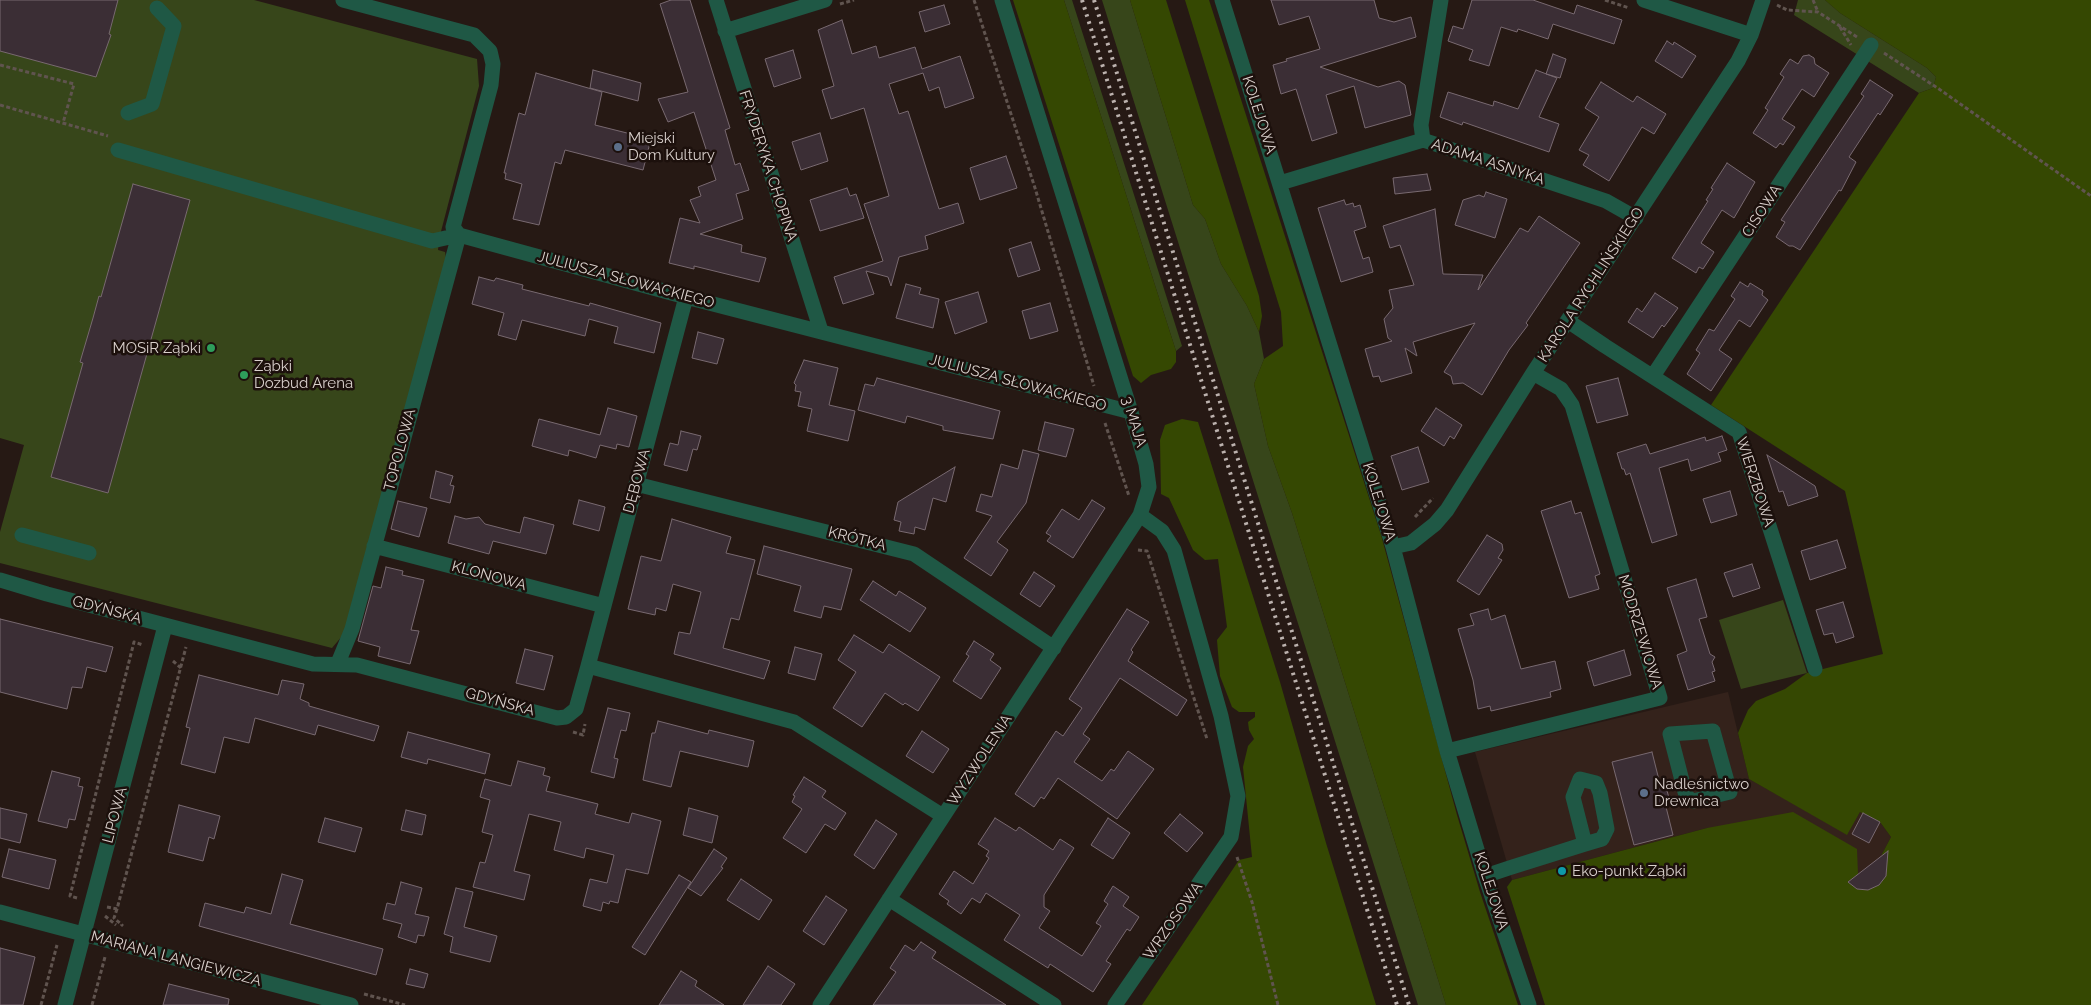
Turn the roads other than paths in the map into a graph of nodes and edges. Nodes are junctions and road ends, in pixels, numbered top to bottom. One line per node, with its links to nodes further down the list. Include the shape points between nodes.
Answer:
1 (343, 0): 2 (street)
2 (349, 0): 19 (street, via 474,35 490,51 493,64 491,85 453,226)
3 (716, 0): 11 (street, FRYDERYKA CHOPINA)
4 (825, 0): 11 (street)
5 (1002, 0): 25 (street, 3 MAJA)
6 (1222, 0): 17 (street, KOLEJOWA)
7 (1441, 0): 15 (street, via 1421,125)
8 (1644, 0): 12 (street)
9 (1769, 2): 12 (street, KAROLA RYCHLIŃSKIEGO)
10 (157, 8): 14 (street, via 174,26 152,104)
11 (726, 31): 22 (street, FRYDERYKA CHOPINA)
12 (1751, 35): 18 (street, KAROLA RYCHLIŃSKIEGO, via 1738,61)
13 (1870, 45): 24 (street, CISOWA)
14 (128, 113)
15 (1423, 140): 17 (street, ADAMA ASNYKA); 18 (street, ADAMA ASNYKA, via 1606,200)
16 (117, 144): 19 (street, via 432,241)
17 (1280, 183): 30 (street, KOLEJOWA)
18 (1636, 218): 21 (street, KAROLA RYCHLIŃSKIEGO)
19 (459, 235): 20 (street, JULIUSZA SŁOWACKIEGO); 29 (street, TOPOLOWA)
20 (686, 297): 22 (street, JULIUSZA SŁOWACKIEGO); 26 (street, DĘBOWA)
21 (1568, 321): 23 (street, KAROLA RYCHLIŃSKIEGO); 24 (street, WIERZBOWA)
22 (821, 331): 25 (street, JULIUSZA SŁOWACKIEGO)
23 (1533, 373): 30 (street, KAROLA RYCHLIŃSKIEGO, via 1447,510 1411,543); 40 (street, MODRZEWIOWA, via 1562,389 1572,405 1660,698)
24 (1653, 376): 38 (street, WIERZBOWA, via 1739,432)
25 (1131, 412): 27 (street, 3 MAJA, via 1149,487)
26 (636, 484): 33 (street, DĘBOWA); 35 (street, KRÓTKA, via 914,554)
27 (1140, 515): 35 (street, WYZWOLENIA); 51 (street, WRZOSOWA, via 1168,539 1181,571 1222,716 1238,796 1231,837)
28 (22, 535): 31 (street)
29 (374, 546): 33 (street, KLONOWA); 36 (street, TOPOLOWA, via 352,629)
30 (1393, 547): 40 (street, KOLEJOWA)
31 (89, 553)
32 (0, 580): 34 (street, GDYŃSKA)
33 (604, 606): 37 (street, DĘBOWA)
34 (165, 626): 36 (street, GDYŃSKA, via 313,664); 46 (street, LIPOWA)
35 (1054, 648): 41 (street, WYZWOLENIA)
36 (338, 663): 37 (street, GDYŃSKA, via 357,665 556,718 566,717 576,709)
37 (588, 666): 41 (street, via 794,722)
38 (1815, 669)
39 (1670, 734): 39 (street, via 1686,796 1693,801 1730,792 1713,731)
40 (1447, 751): 43 (street, KOLEJOWA)
41 (943, 816): 44 (street, WYZWOLENIA)
42 (1585, 844): 43 (street)
43 (1485, 876): 52 (street, KOLEJOWA)
44 (889, 899): 49 (street, WYZWOLENIA); 50 (street)
45 (0, 912): 46 (street, MARIANA LANGIEWICZA)
46 (84, 935): 47 (street, LIPOWA); 48 (street, MARIANA LANGIEWICZA)
47 (65, 1005)
48 (351, 1005)
49 (820, 1005)
50 (1054, 1005)
51 (1115, 1005)
52 (1529, 1005)

